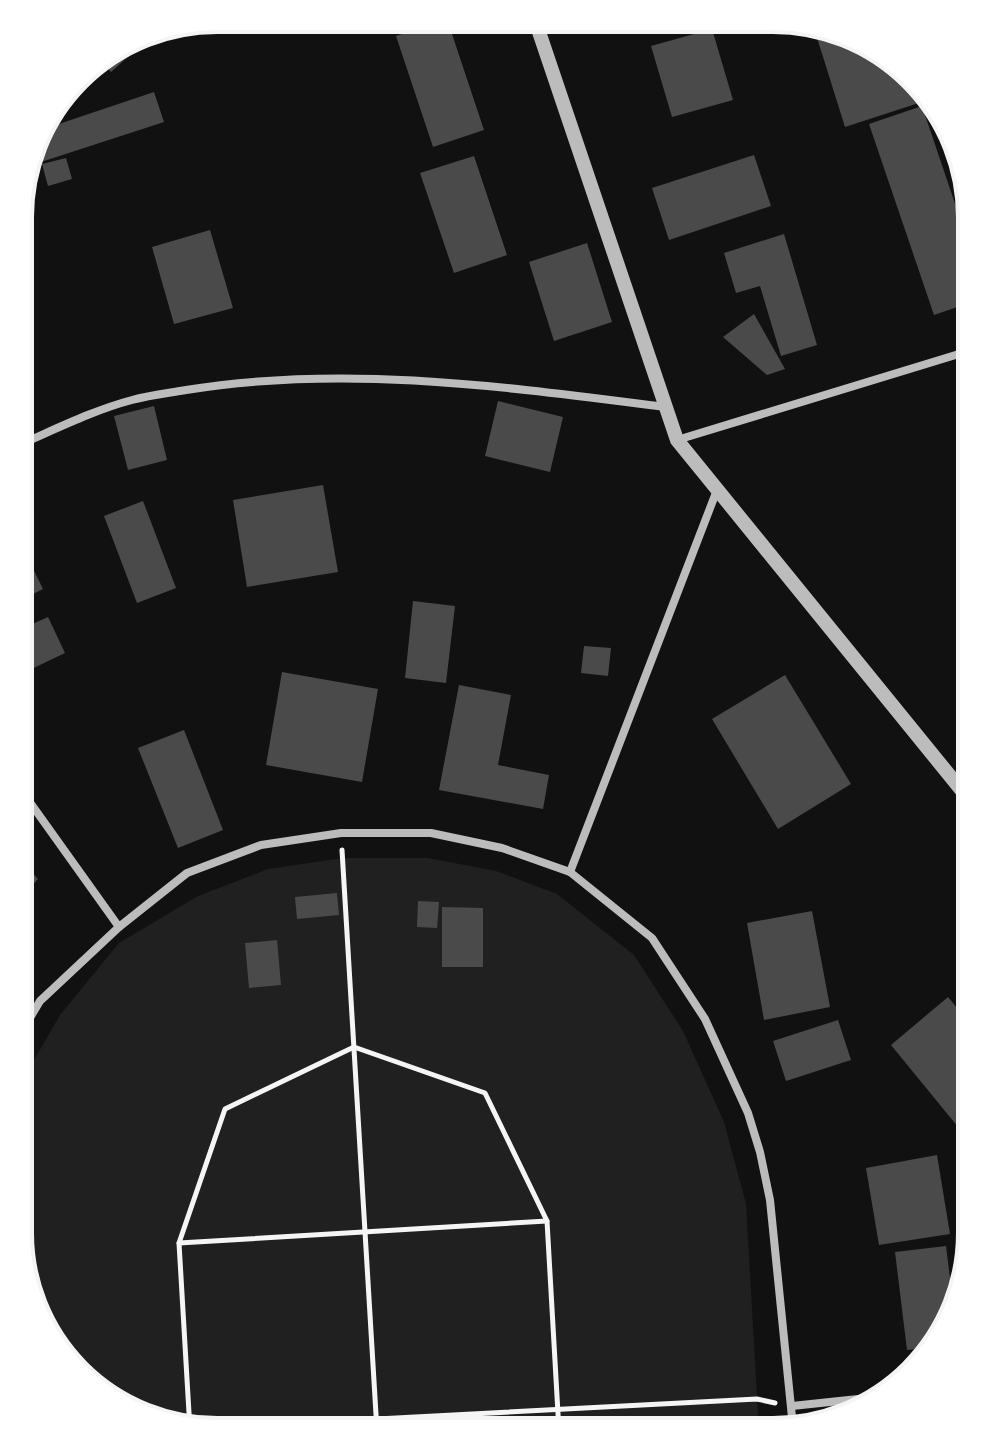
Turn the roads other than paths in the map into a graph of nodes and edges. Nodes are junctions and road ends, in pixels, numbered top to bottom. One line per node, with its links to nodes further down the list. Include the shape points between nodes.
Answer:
1 (539, 32): 3 (street)
2 (958, 354): 5 (street)
3 (666, 407): 4 (street, via 471,385 317,378 224,384 136,399); 5 (street)
4 (32, 440)
5 (677, 440): 6 (street)
6 (717, 490): 7 (street); 9 (street)
7 (958, 786)
8 (32, 805): 10 (street)
9 (570, 872): 10 (street, via 502,848 431,833 341,833 261,845 187,873); 13 (street, via 652,938 705,1019 748,1113 770,1200)
10 (119, 927): 11 (street)
11 (32, 1014)
12 (854, 1399): 13 (street)
13 (792, 1406): 14 (street)
14 (792, 1416)

